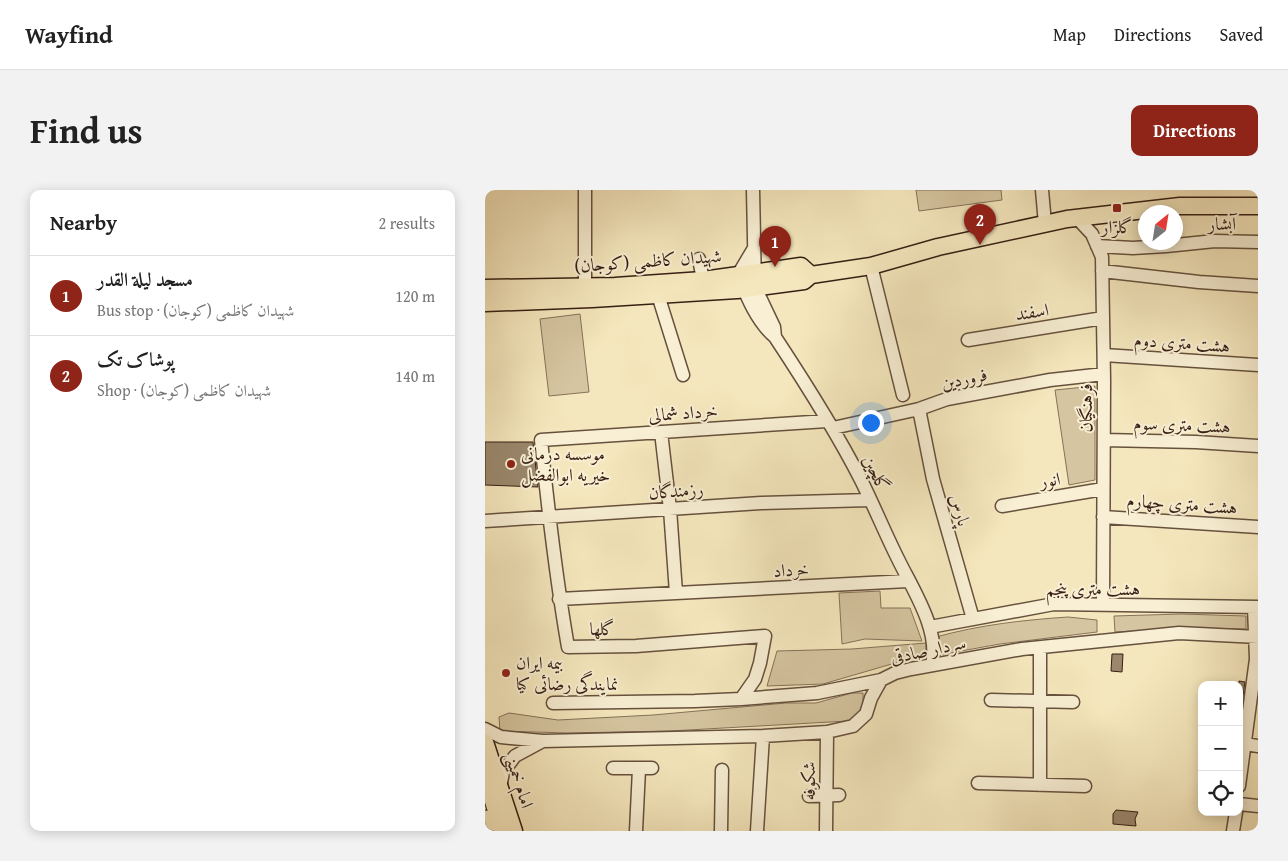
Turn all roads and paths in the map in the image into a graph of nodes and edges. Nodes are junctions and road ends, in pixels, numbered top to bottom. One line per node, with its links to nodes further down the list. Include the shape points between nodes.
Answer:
1 (585, 190): 14 (street)
2 (753, 190): 13 (street, via 754,248)
3 (1041, 190): 6 (street)
4 (1258, 206): 5 (main road, شهیدان کاظمی (کوجان), via 1180,206)
5 (1077, 218): 6 (main road, شهیدان کاظمی (کوجان)); 8 (street, فرهنگیان, via 1092,234)
6 (1045, 224): 10 (main road, شهیدان کاظمی (کوجان), via 938,247)
7 (1258, 242): 8 (street, آبشار, via 1215,241 1133,248)
8 (1097, 246): 11 (street, فرهنگیان)
9 (699, 259): 12 (street)
10 (871, 266): 13 (main road, شهیدان کاظمی (کوجان), via 811,275 801,266); 25 (street)
11 (1102, 271): 15 (street); 19 (street, فرهنگیان)
12 (703, 280): 13 (main road, شهیدان کاظمی (کوجان)); 14 (main road, شهیدان کاظمی (کوجان))
13 (748, 281): 17 (main road, شهیدان کاظمی (کوجان)); 27 (street, گلچین, via 765,329 775,337)
14 (585, 286): 16 (main road, شهیدان کاظمی (کوجان))
15 (1258, 286)
16 (485, 288)
17 (658, 295): 18 (main road, شهیدان کاظمی (کوجان)); 24 (street)
18 (485, 303)
19 (1103, 318): 20 (street, اسفند); 21 (street, فرهنگیان)
20 (968, 340)
21 (1103, 355): 22 (street, هشت متری دوم); 23 (street, فرهنگیان)
22 (1258, 365)
23 (1104, 374): 26 (street, فروردین, via 1050,380 957,398); 30 (street, فرهنگیان)
24 (683, 375)
25 (903, 395)
26 (919, 409): 27 (street, فروردین); 45 (street, پارس, via 933,479)
27 (830, 425): 28 (street, خرداد شمالی); 33 (street, گلچین)
28 (661, 432): 29 (street, خرداد شمالی); 35 (street)
29 (541, 440): 37 (street, گلها)
30 (1104, 440): 31 (street, هشت متری سوم); 32 (street, فرهنگیان)
31 (1258, 446)
32 (1103, 489): 34 (street, انور); 36 (street, فرهنگیان)
33 (870, 500): 35 (street, رزمندگان); 40 (street, گلچین)
34 (1002, 506)
35 (670, 509): 37 (street, رزمندگان); 41 (street)
36 (1103, 517): 39 (street, هشت متری چهارم); 43 (street, فرهنگیان)
37 (549, 518): 38 (street, رزمندگان); 42 (street, گلها)
38 (485, 521)
39 (1258, 527)
40 (909, 581): 41 (street, خرداد); 46 (street, گلچین)
41 (676, 593): 42 (street, خرداد)
42 (559, 599): 51 (street, گلها, via 568,647 636,646 765,636 755,679)
43 (1103, 605): 44 (street, هشت متری پنجم); 45 (street, هشت متری پنجم, via 1054,604)
44 (1256, 608): 47 (street)
45 (973, 619): 46 (street, هشت متری پنجم)
46 (930, 627): 49 (street, گلچین)
47 (1256, 637): 48 (street, سردار صادقی, via 1179,634); 61 (street)
48 (1040, 648): 49 (street, سردار صادقی); 53 (street)
49 (932, 665): 50 (street, سردار صادقی, via 895,673)
50 (881, 680): 51 (street, via 817,693); 57 (street, سردار صادقی, via 865,714 853,726)
51 (741, 699): 55 (street)
52 (991, 700): 53 (street)
53 (1040, 701): 54 (street); 68 (street)
54 (1073, 702)
55 (553, 703)
56 (485, 729): 59 (street, سردار صادقی, via 501,737)
57 (827, 732): 58 (street, سردار صادقی); 72 (street, شکوفه)
58 (763, 736): 59 (street, سردار صادقی); 82 (street)
59 (543, 741): 70 (street, via 515,756 503,772)
60 (485, 742): 70 (main road, امام خمینی)
61 (1245, 744): 62 (street); 66 (street)
62 (1258, 746)
63 (613, 768): 80 (street, via 646,768)
64 (722, 770): 81 (street)
65 (485, 771): 78 (highway)
66 (1241, 771)
67 (978, 783): 68 (street)
68 (1040, 785): 69 (street)
69 (1085, 786)
70 (500, 788): 79 (main road, امام خمینی)
71 (809, 796): 72 (street)
72 (833, 796): 83 (street, شکوفه)
73 (1243, 804): 74 (street)
74 (1258, 806)
75 (1235, 816): 84 (street)
76 (485, 820): 77 (highway)
77 (489, 831)
78 (504, 831)
79 (514, 831)
80 (637, 831)
81 (721, 831)
82 (757, 831)
83 (826, 831)
84 (1233, 831)

